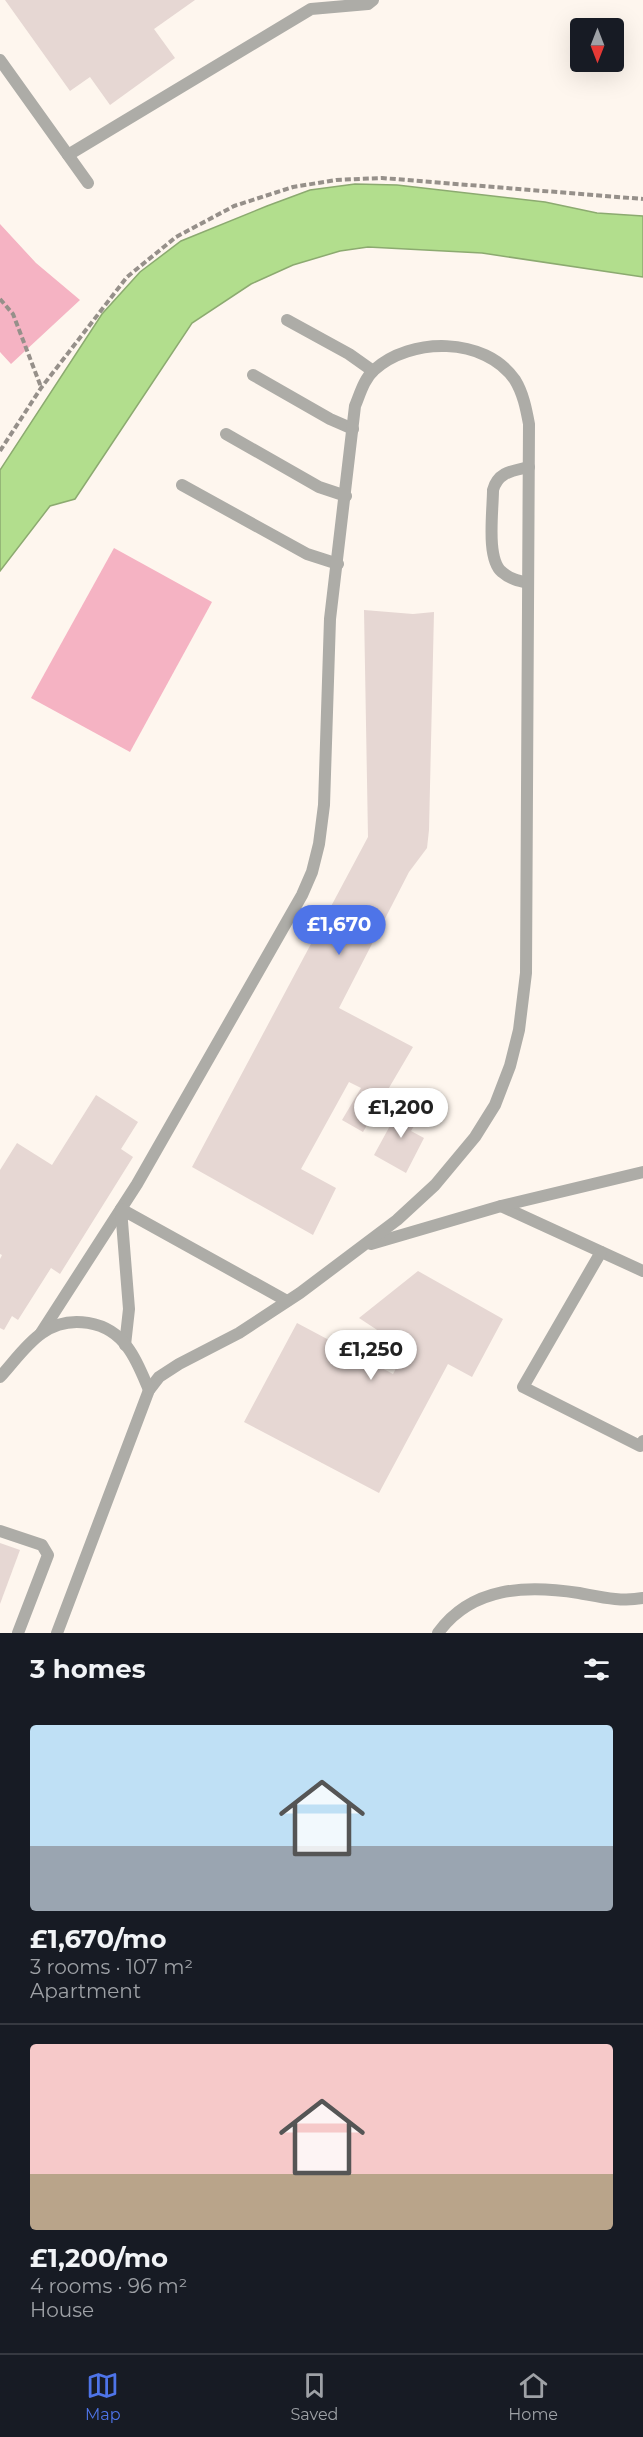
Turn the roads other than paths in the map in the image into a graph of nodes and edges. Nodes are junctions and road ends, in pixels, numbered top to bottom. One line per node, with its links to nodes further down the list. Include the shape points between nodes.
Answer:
1 (373, 0): 3 (lane, via 368,4 311,9)
2 (0, 60): 3 (lane)
3 (68, 155): 4 (lane)
4 (88, 183)
5 (287, 320): 6 (lane)
6 (373, 371): 8 (lane, via 355,406); 10 (lane, via 395,355 419,347 441,346 484,355 514,380 525,402)
7 (253, 375): 8 (lane)
8 (353, 429): 12 (lane)
9 (226, 434): 12 (lane, via 319,487)
10 (529, 467): 14 (lane); 14 (lane, via 507,472 496,481 492,558 510,578)
11 (182, 484): 13 (lane, via 307,554)
12 (346, 496): 13 (lane)
13 (338, 564): 17 (lane, via 330,619 324,805 312,872)
14 (528, 583): 18 (lane, via 526,973 510,1066 495,1106 475,1137 442,1177 398,1220)
15 (643, 1172): 16 (lane)
16 (501, 1206): 18 (lane); 19 (lane)
17 (121, 1209): 21 (lane); 22 (lane); 23 (lane, via 129,1309)
18 (361, 1247): 21 (lane)
19 (601, 1252): 20 (lane); 26 (lane, via 523,1387 640,1446)
20 (643, 1271)
21 (287, 1301): 25 (lane, via 239,1333 172,1368)
22 (41, 1333): 23 (lane, via 62,1323 81,1321 101,1325); 24 (lane)
23 (125, 1345): 25 (lane)
24 (0, 1377)
25 (149, 1390): 30 (lane)
26 (643, 1441)
27 (0, 1531): 29 (lane, via 42,1545 48,1555)
28 (643, 1598): 31 (lane, via 623,1601 533,1588 508,1590 464,1607)
29 (18, 1633)
30 (57, 1633)
31 (438, 1633)

